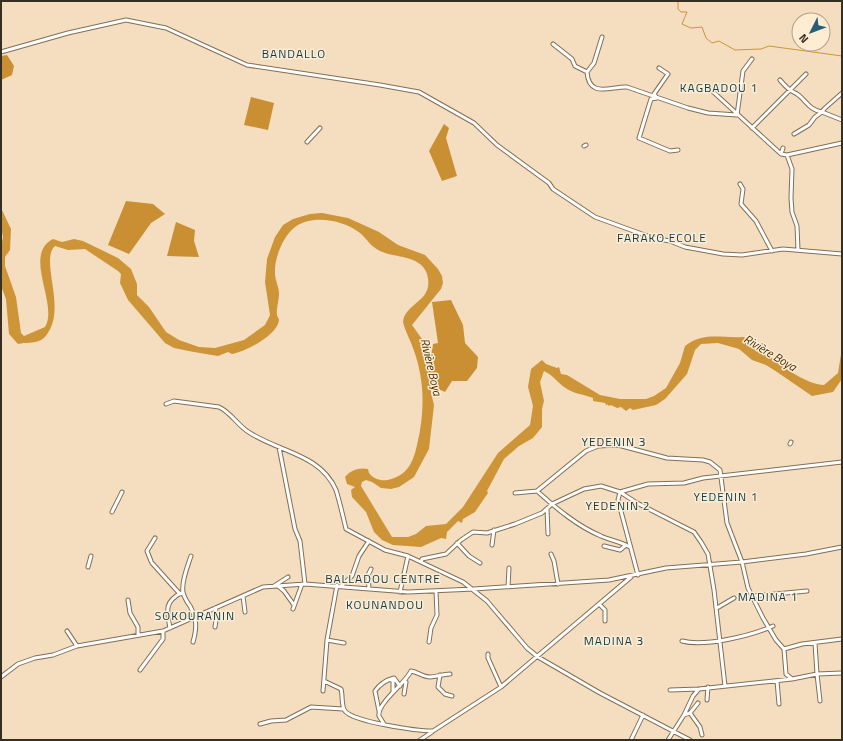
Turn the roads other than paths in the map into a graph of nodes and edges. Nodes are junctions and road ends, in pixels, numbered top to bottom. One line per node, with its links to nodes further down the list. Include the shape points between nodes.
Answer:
1 (602, 37): 6 (street, via 594,63)
2 (554, 44): 6 (street, via 572,59 575,66)
3 (1, 52): 27 (street, via 126,20 166,28 248,65 419,92 474,123 497,145 544,179 553,189 595,217 686,247 742,255)
4 (752, 59): 14 (street, via 743,71)
5 (659, 68): 12 (street, via 668,74 654,94)
6 (587, 72): 12 (street, via 589,83 594,87 627,87)
7 (806, 74): 10 (street)
8 (780, 80): 10 (street)
9 (710, 89): 14 (street)
10 (789, 91): 13 (street, via 797,94 810,108); 17 (street)
11 (842, 93): 13 (street)
12 (657, 98): 14 (street, via 708,113); 22 (street, via 651,99 640,138 670,151)
13 (822, 112): 15 (street); 18 (street, via 809,125)
14 (736, 113): 17 (street)
15 (842, 120)
16 (320, 128): 19 (street)
17 (752, 128): 23 (street)
18 (794, 134)
19 (307, 142)
20 (842, 143): 24 (street)
21 (783, 148): 23 (street)
22 (678, 150)
23 (781, 154): 24 (street)
24 (788, 155): 26 (street, via 792,169 790,198 797,226)
25 (740, 184): 27 (street, via 743,189 740,204 756,221)
26 (798, 250): 27 (street); 28 (street)
27 (772, 251)
28 (842, 254)
29 (166, 404): 30 (street, via 174,401 219,407 247,431)
30 (279, 447): 43 (street, via 314,462 324,471 336,491 346,529); 65 (street, via 295,529 300,541)
31 (842, 462): 32 (street)
32 (721, 476): 33 (street, via 720,470 710,462 673,459 618,445 586,451); 35 (street, via 684,483 648,484); 55 (street, via 727,523)
33 (537, 491): 36 (street); 37 (street)
34 (122, 492): 39 (street)
35 (620, 492): 37 (street, via 609,487 597,486 584,489); 48 (street, via 618,500); 57 (street, via 694,532 708,554)
36 (515, 493)
37 (552, 504): 38 (street); 46 (street, via 586,528)
38 (547, 509): 40 (street, via 530,518); 41 (street)
39 (112, 512)
40 (494, 530): 44 (street, via 483,534 473,532); 45 (street)
41 (548, 534)
42 (156, 538): 76 (street, via 147,552 152,562)
43 (369, 541): 53 (street, via 385,550); 67 (street, via 359,556 352,576)
44 (457, 544): 54 (street, via 446,554 422,559); 56 (street)
45 (492, 545)
46 (626, 545): 47 (street, via 620,550); 48 (street)
47 (604, 546)
48 (630, 547): 61 (street)
49 (842, 547): 55 (street)
50 (551, 554): 66 (street)
51 (91, 556): 58 (street)
52 (191, 556): 76 (street, via 186,566)
53 (408, 556): 54 (street); 75 (street)
54 (420, 562): 72 (street)
55 (742, 562): 57 (street); 78 (street, via 748,588)
56 (480, 563)
57 (711, 566): 61 (street, via 666,568); 83 (street)
58 (88, 567)
59 (509, 568): 70 (street)
60 (371, 569): 71 (street, via 368,575)
61 (638, 574): 62 (street)
62 (632, 576): 64 (street); 69 (street)
63 (288, 577): 68 (street)
64 (624, 577): 66 (street); 69 (street)
65 (304, 584): 67 (street); 68 (street); 68 (street, via 293,607 284,591)
66 (558, 584): 70 (street)
67 (339, 585): 71 (street); 95 (street)
68 (276, 586): 77 (street, via 262,587)
69 (621, 586): 81 (street)
70 (508, 587): 72 (street)
71 (369, 589): 75 (street)
72 (474, 590): 73 (street); 104 (street)
73 (436, 591): 75 (street); 99 (street, via 437,615)
74 (807, 591): 78 (street)
75 (400, 592)
76 (182, 593): 85 (street); 89 (street, via 172,600 167,608)
77 (243, 596): 82 (street); 84 (street)
78 (754, 596): 88 (street)
79 (734, 598): 83 (street)
80 (128, 600): 92 (street, via 130,613 138,627)
81 (600, 605): 86 (street); 104 (street)
82 (215, 608): 85 (street); 87 (street)
83 (717, 608): 93 (street)
84 (245, 612)
85 (194, 617): 89 (street); 97 (street, via 197,622)
86 (606, 621)
87 (215, 627)
88 (771, 627): 93 (street, via 749,635); 102 (street)
89 (170, 628): 90 (street)
90 (163, 630): 92 (street); 105 (street, via 163,639)
91 (67, 631): 101 (street)
92 (138, 635): 101 (street)
93 (720, 639): 96 (street, via 691,643); 119 (street)
94 (842, 639): 100 (street)
95 (327, 640): 98 (street); 116 (street)
96 (682, 641)
97 (194, 642)
98 (344, 642)
99 (429, 642)
100 (815, 643): 102 (street); 109 (street)
101 (77, 646): 111 (street, via 53,656 35,658 18,664)
102 (784, 649): 108 (street)
103 (488, 654): 120 (street)
104 (538, 657): 120 (street); 135 (street)
105 (140, 670)
106 (842, 673): 109 (street)
107 (450, 674): 110 (street)
108 (786, 674): 112 (street); 115 (street)
109 (817, 674): 112 (street); 129 (street)
110 (440, 675): 117 (street, via 428,677 420,672 411,671); 127 (street, via 438,687 445,694)
111 (1, 677)
112 (792, 679): 115 (street)
113 (389, 680): 118 (street, via 394,678); 125 (street, via 393,680); 133 (street, via 380,684 375,691)
114 (777, 680): 115 (street); 119 (street); 131 (street)
115 (783, 680)
116 (324, 681): 124 (street); 132 (street, via 341,689)
117 (406, 681): 118 (street); 126 (street)
118 (400, 686): 125 (street)
119 (726, 686): 121 (street)
120 (501, 687): 141 (street)
121 (708, 687): 122 (street); 128 (street)
122 (699, 689): 123 (street); 136 (street)
123 (670, 690)
124 (323, 691)
125 (393, 692): 133 (street)
126 (404, 694)
127 (452, 696)
128 (706, 700)
129 (820, 701)
130 (698, 703): 134 (street)
131 (780, 704)
132 (343, 709): 137 (street, via 311,707 286,720); 138 (street, via 348,714 366,721)
133 (379, 712): 138 (street)
134 (690, 713): 136 (street); 142 (street, via 700,727)
135 (643, 715): 139 (street); 144 (street)
136 (684, 715): 139 (street)
137 (260, 724)
138 (384, 724): 140 (street)
139 (674, 730): 145 (street); 146 (street)
140 (420, 731): 141 (street); 143 (street)
141 (433, 731): 143 (street)
142 (702, 735)
143 (421, 740)
144 (631, 740)
145 (668, 740)
146 (690, 740)

